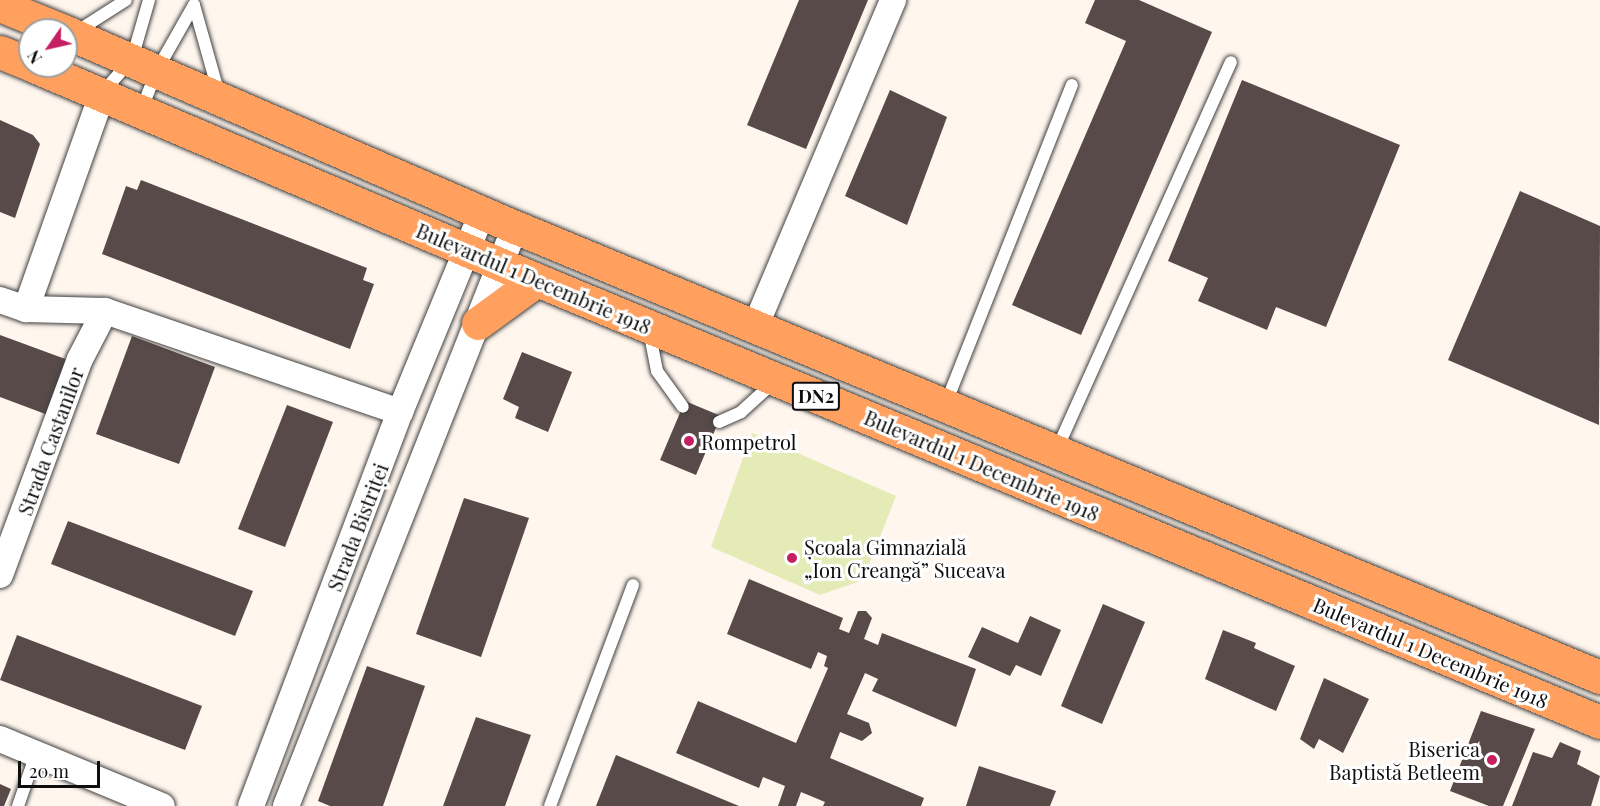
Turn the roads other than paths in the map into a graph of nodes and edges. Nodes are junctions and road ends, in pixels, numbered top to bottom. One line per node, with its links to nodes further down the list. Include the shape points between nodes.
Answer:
1 (126, 0): 6 (lane)
2 (149, 0): 11 (lane)
3 (893, 0): 27 (street)
4 (0, 4): 5 (main road, Bulevardul 1 Decembrie 1918 / DN2)
5 (33, 18)
6 (78, 26)
7 (78, 37): 11 (main road, Bulevardul 1 Decembrie 1918 / DN2)
8 (0, 52): 9 (main road)
9 (18, 59)
10 (1231, 62): 33 (lane)
11 (144, 65): 14 (lane); 15 (main road, Bulevardul 1 Decembrie 1918 / DN2); 15 (lane, via 194,5); 16 (lane)
12 (63, 78): 14 (main road, Bulevardul 1 Decembrie 1918 / DN2)
13 (1072, 85): 30 (lane)
14 (102, 94): 16 (main road, Bulevardul 1 Decembrie 1918 / DN2); 23 (street)
15 (220, 98): 17 (main road, Bulevardul 1 Decembrie 1918 / DN2)
16 (141, 112): 19 (main road, Bulevardul 1 Decembrie 1918 / DN2)
17 (482, 213): 18 (main road, Bulevardul 1 Decembrie 1918 / DN2); 19 (street, Strada Bistriței)
18 (515, 227): 20 (street, Strada Bistriței); 27 (main road, Bulevardul 1 Decembrie 1918 / DN2)
19 (466, 250): 20 (main road, Bulevardul 1 Decembrie 1918 / DN2); 31 (street, Strada Bistriței)
20 (500, 264): 21 (main road, Bulevardul 1 Decembrie 1918 / DN2); 25 (street, Strada Bistriței)
21 (537, 280): 25 (main road); 26 (main road, Bulevardul 1 Decembrie 1918 / DN2)
22 (0, 300): 23 (street)
23 (26, 309): 24 (street)
24 (105, 311): 31 (street); 34 (street, Strada Castanilor, via 80,359)
25 (477, 323): 43 (street, Strada Bistriței)
26 (648, 326): 28 (main road, Bulevardul 1 Decembrie 1918 / DN2); 29 (lane, via 657,371)
27 (755, 327): 30 (main road, Bulevardul 1 Decembrie 1918 / DN2)
28 (777, 380): 32 (lane, via 741,412); 37 (main road, Bulevardul 1 Decembrie 1918 / DN2)
29 (683, 407)
30 (944, 407): 33 (main road, Bulevardul 1 Decembrie 1918 / DN2)
31 (400, 412): 42 (street, Strada Bistriței)
32 (719, 422)
33 (1056, 453): 36 (main road, Bulevardul 1 Decembrie 1918 / DN2)
34 (0, 575)
35 (633, 585): 44 (lane)
36 (1600, 677)
37 (1600, 722)
38 (0, 739): 39 (street)
39 (36, 754): 40 (lane); 41 (street)
40 (18, 806)
41 (162, 806)
42 (251, 806)
43 (286, 806)
44 (550, 806)

